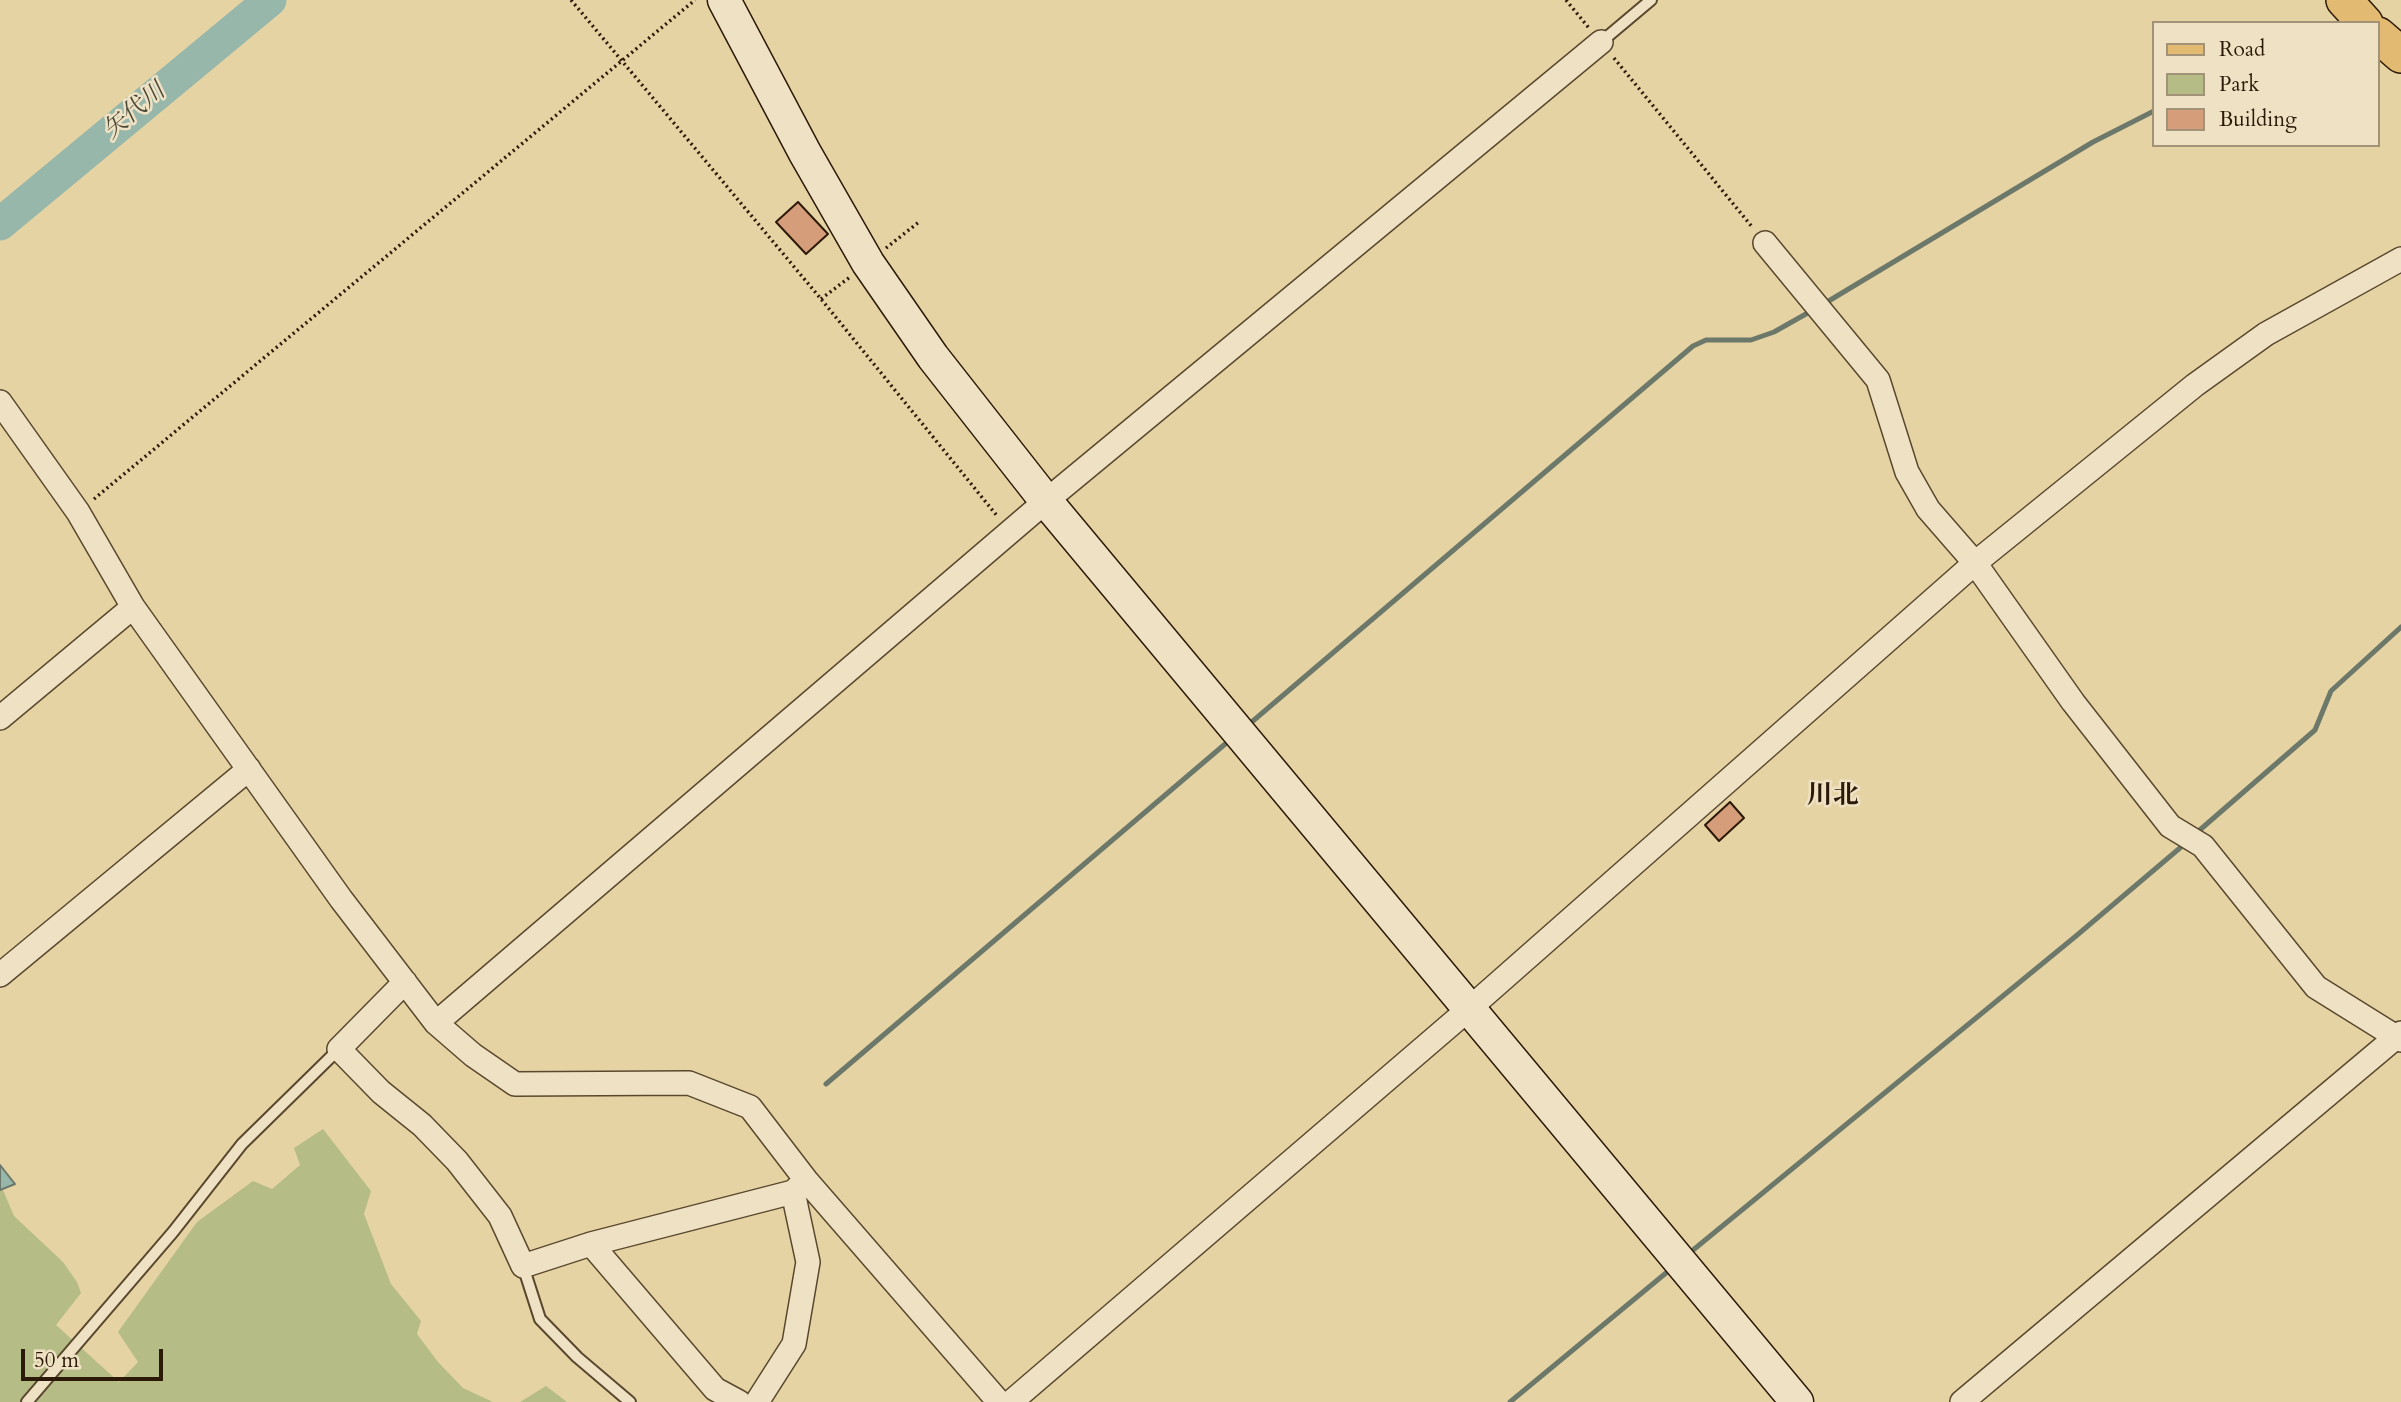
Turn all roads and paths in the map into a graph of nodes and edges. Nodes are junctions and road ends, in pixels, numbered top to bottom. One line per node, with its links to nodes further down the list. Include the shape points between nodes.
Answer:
1 (571, 0): 11 (path)
2 (695, 0): 11 (path)
3 (724, 0): 15 (street, via 868,263 933,358)
4 (1566, 0): 9 (path)
5 (1651, 0): 9 (lane)
6 (2344, 0): 7 (main road)
7 (2363, 21)
8 (2380, 37): 10 (main road)
9 (1601, 41): 12 (path); 15 (street)
10 (2401, 55)
11 (621, 61): 16 (path); 17 (path)
12 (1765, 243): 18 (street, via 1878,380 1907,472 1928,509)
13 (2401, 259): 18 (street, via 2255,342)
14 (0, 402): 16 (street)
15 (1046, 501): 17 (street); 24 (street)
16 (78, 512): 19 (street)
17 (1010, 532): 25 (street)
18 (1975, 563): 24 (street); 26 (street, via 2073,702 2170,826 2203,846 2316,987)
19 (133, 607): 20 (street); 21 (street)
20 (0, 718)
21 (249, 769): 22 (street); 23 (street)
22 (0, 975)
23 (405, 982): 25 (street); 27 (street)
24 (1470, 1008): 36 (street); 37 (street)
25 (436, 1023): 28 (street, via 516,1084 689,1083 750,1107)
26 (2400, 1036): 38 (street)
27 (339, 1049): 30 (street, via 457,1161 500,1216); 31 (lane, via 242,1144)
28 (799, 1186): 29 (street); 34 (street, via 808,1262 794,1344); 35 (street)
29 (591, 1244): 30 (street); 33 (street, via 715,1390)
30 (523, 1266): 32 (lane, via 540,1320)
31 (27, 1402)
32 (630, 1402)
33 (739, 1402)
34 (757, 1402)
35 (999, 1402)
36 (1011, 1402)
37 (1797, 1402)
38 (1962, 1402)

